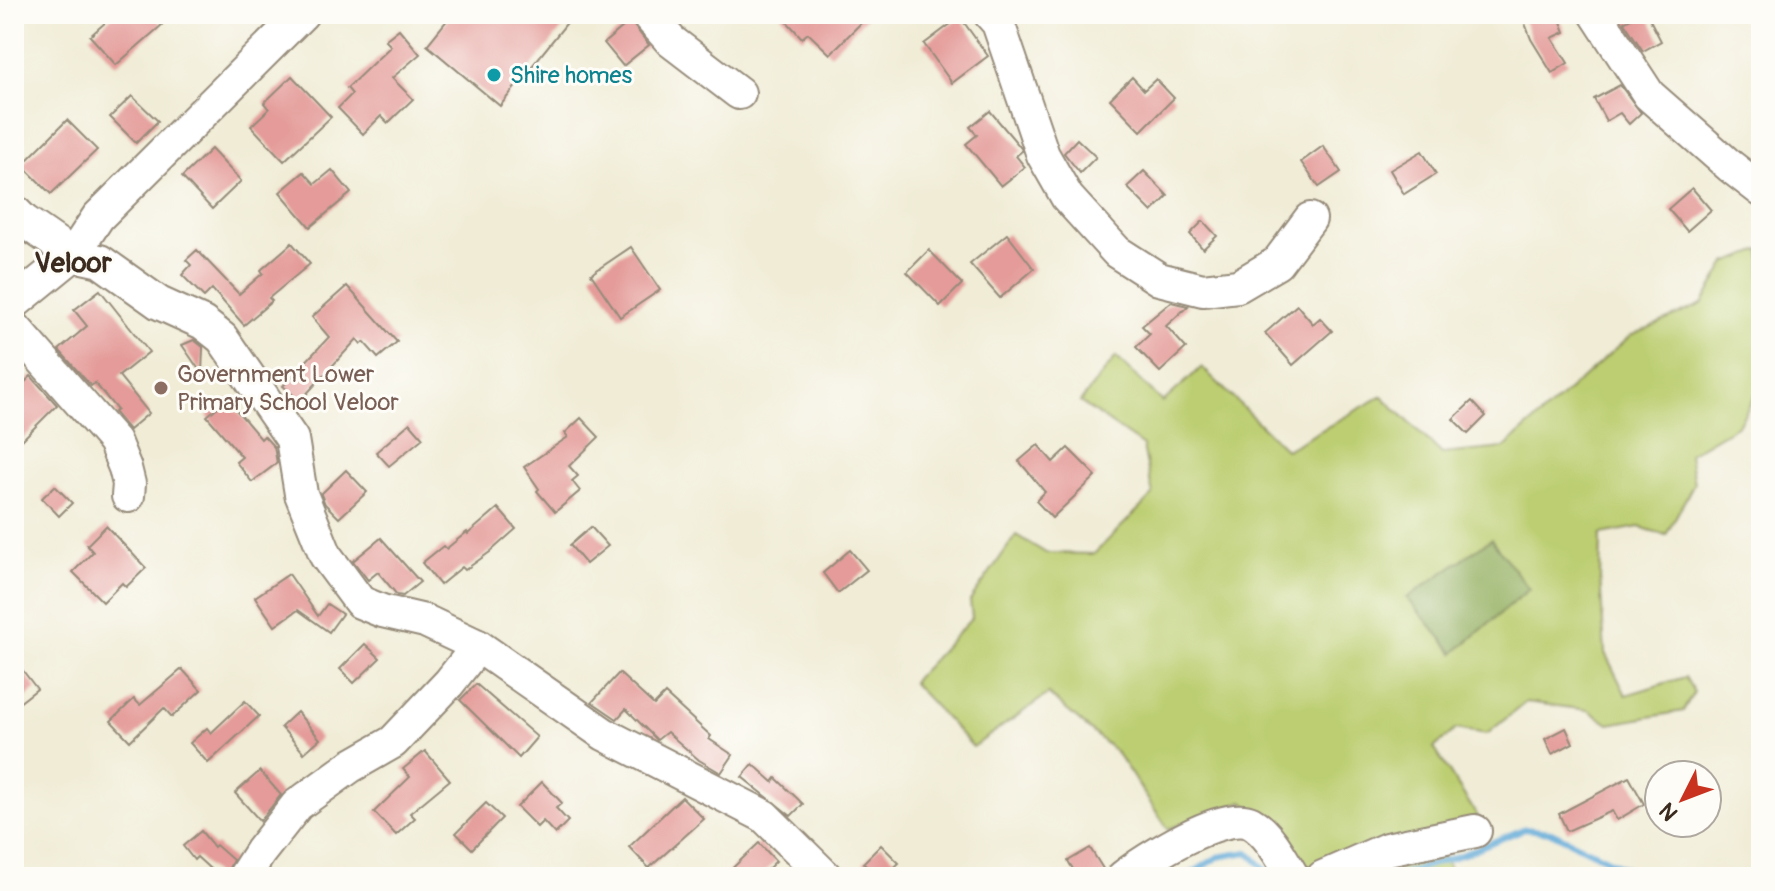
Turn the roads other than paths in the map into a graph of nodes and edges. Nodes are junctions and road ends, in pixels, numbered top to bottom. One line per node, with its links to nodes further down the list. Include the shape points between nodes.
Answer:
1 (302, 14): 9 (street, via 98,217)
2 (647, 14): 5 (street, via 671,41)
3 (990, 14): 8 (street, via 998,23 1043,155 1067,197 1117,252 1159,279 1203,290 1238,286 1277,263)
4 (1596, 14): 6 (street, via 1649,95)
5 (739, 93)
6 (1761, 190)
7 (14, 211): 9 (street)
8 (1310, 219)
9 (73, 255): 10 (street); 13 (street, via 100,261 159,303 222,338 292,439 301,494 326,556 360,602 425,621)
10 (14, 303)
11 (14, 327): 12 (street, via 114,441)
12 (128, 496)
13 (478, 646): 15 (street, via 393,742 297,805); 16 (street, via 604,734 764,816)
14 (1475, 831): 19 (street, via 1387,849)
15 (244, 877)
16 (826, 877)
17 (1123, 877): 18 (street, via 1146,859 1235,820 1262,832)
18 (1293, 877)
19 (1323, 877)

